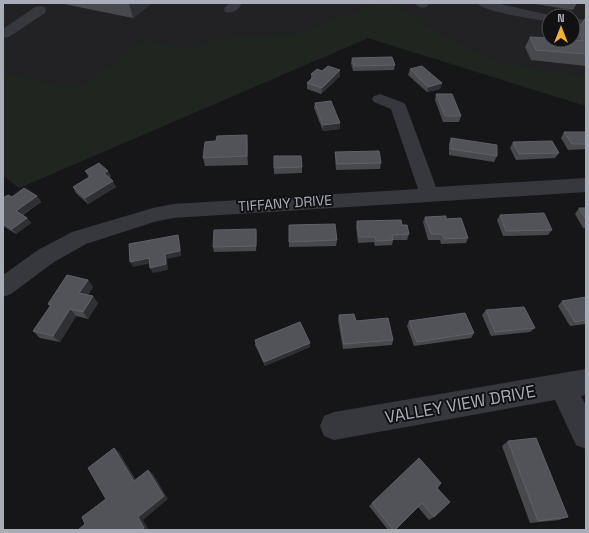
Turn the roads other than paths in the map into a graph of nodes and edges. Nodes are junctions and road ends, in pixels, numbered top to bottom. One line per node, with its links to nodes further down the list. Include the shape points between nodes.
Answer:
1 (483, 3): 3 (street)
2 (40, 10): 6 (street)
3 (541, 16)
4 (529, 21): 5 (street)
5 (541, 23)
6 (4, 34)
7 (380, 99): 9 (street, via 398,106)
8 (586, 185): 9 (street, TIFFANY DRIVE)
9 (429, 194): 10 (street, TIFFANY DRIVE, via 184,210 153,215 66,244)
10 (3, 287)
11 (574, 384): 12 (street, VALLEY VIEW DRIVE); 13 (street)
12 (334, 426)
13 (586, 435)

